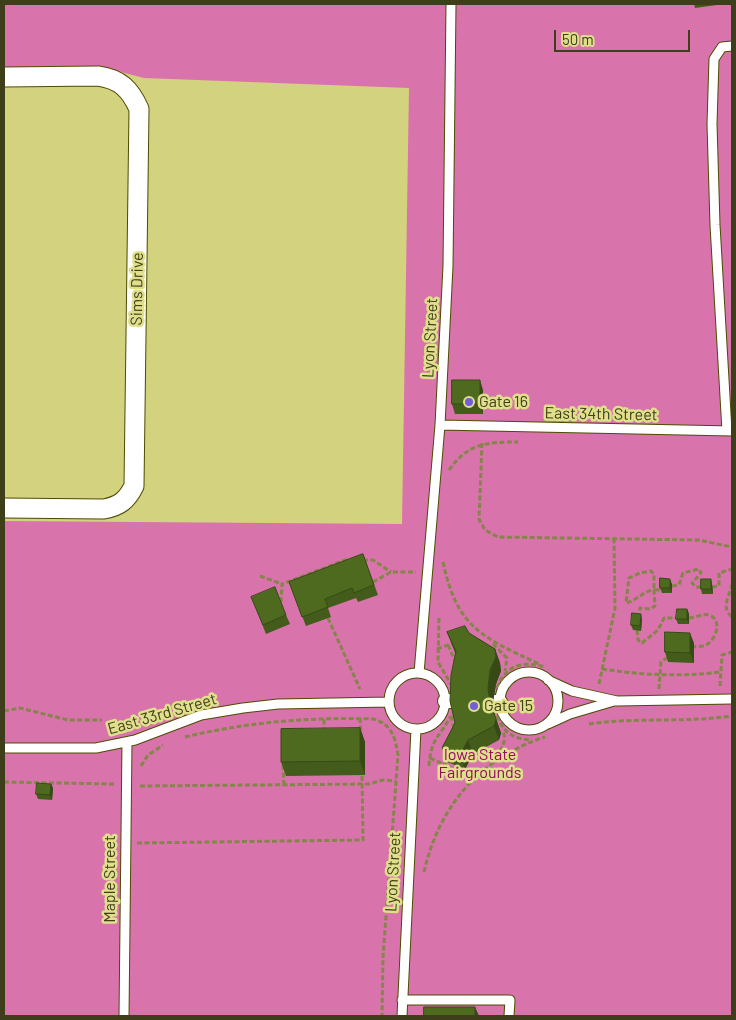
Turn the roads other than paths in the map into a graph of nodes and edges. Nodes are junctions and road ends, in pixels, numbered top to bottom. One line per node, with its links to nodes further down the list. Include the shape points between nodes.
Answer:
1 (451, 4): 4 (lane, Lyon Street, via 448,266)
2 (732, 46): 5 (lane, via 722,47 714,59 712,124 714,225)
3 (4, 77): 6 (street, Sims Drive, via 111,78 132,93 139,109 135,480 128,498 117,506 104,509)
4 (440, 425): 5 (lane, East 34th Street); 7 (lane, Lyon Street)
5 (729, 431)
6 (4, 508)
7 (419, 673): 11 (lane, via 401,678 390,692); 13 (lane, via 428,675 451,701 436,722)
8 (548, 680): 10 (lane); 12 (lane, via 558,696 557,706 549,722); 12 (lane, via 533,673 517,675 504,686 496,702 513,726 522,730)
9 (732, 699): 10 (lane)
10 (616, 701): 12 (lane, via 570,714)
11 (388, 702): 13 (lane, via 400,724); 14 (lane, East 33rd Street, via 278,704 243,708 201,716)
12 (541, 728)
13 (416, 730): 16 (lane, Lyon Street)
14 (127, 742): 15 (lane, East 33rd Street, via 96,748); 17 (lane, Maple Street)
15 (4, 748)
16 (402, 1000): 18 (lane, Lyon Street); 19 (lane, via 510,1000)
17 (124, 1016)
18 (402, 1016)
19 (510, 1016)

